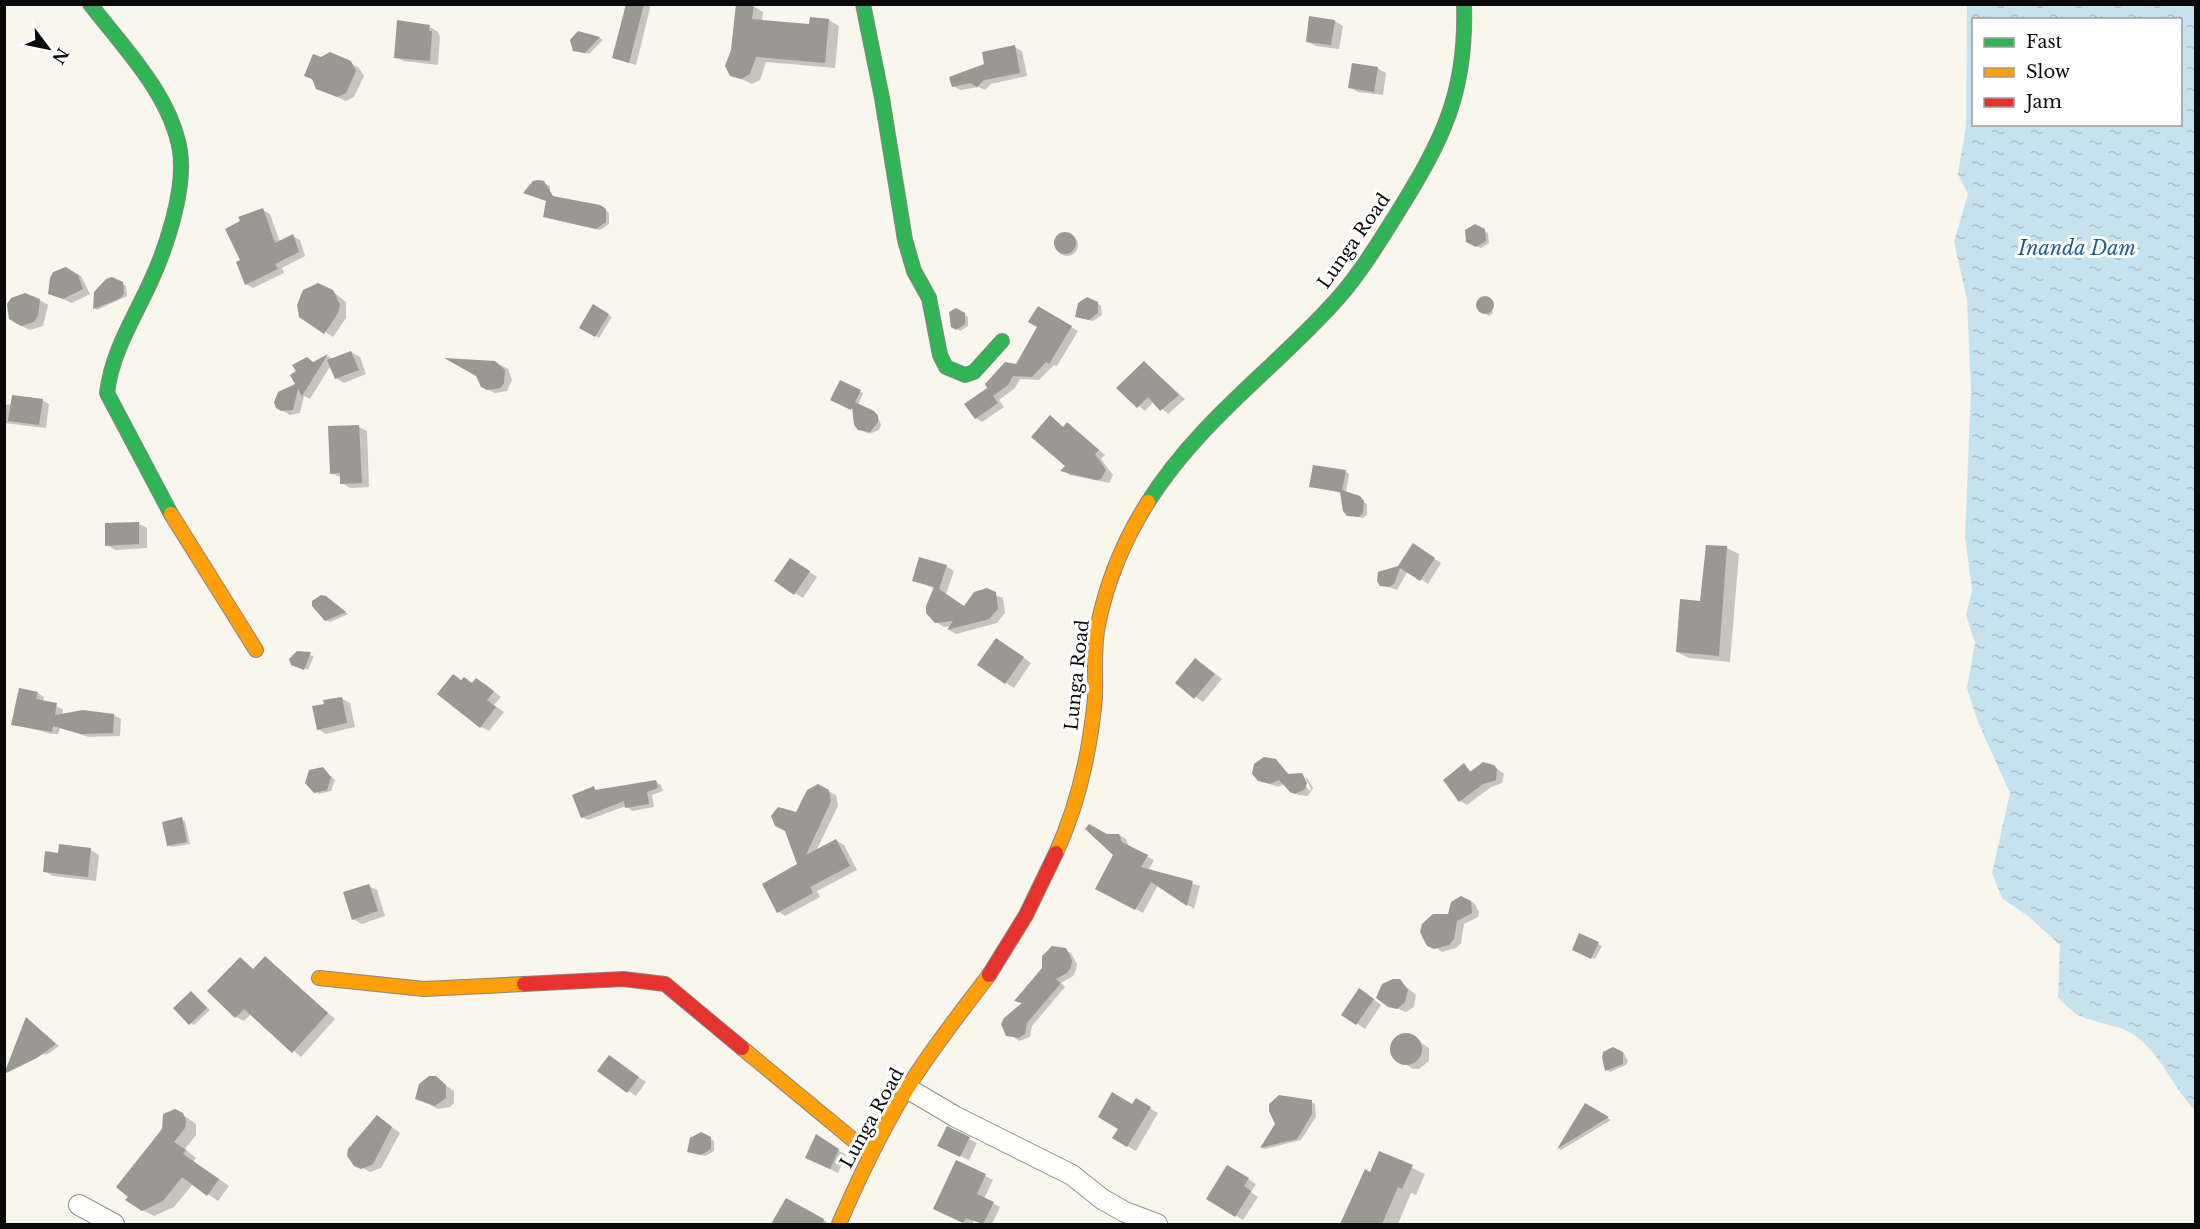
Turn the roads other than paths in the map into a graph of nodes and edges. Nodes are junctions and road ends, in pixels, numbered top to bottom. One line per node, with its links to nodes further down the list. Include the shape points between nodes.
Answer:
1 (90, 4): 5 (street, via 166,110 180,152 176,197 165,247 109,369 107,393 183,537)
2 (863, 4): 4 (street, via 905,240 914,271 929,298 940,355 946,367 965,375 986,362)
3 (1464, 4): 7 (street, Lunga Road, via 1462,70 1450,117 1427,164 1375,250 1331,305 1201,431 1136,518 1112,570 1097,630 1094,702 1076,804 1029,910 1003,954)
4 (1002, 340)
5 (256, 650)
6 (320, 978): 8 (street, via 424,989 595,980 665,984)
7 (907, 1088): 8 (street, Lunga Road); 12 (street, via 1072,1175 1125,1212)
8 (868, 1153): 11 (street, Lunga Road)
9 (79, 1205): 10 (street)
10 (114, 1224)
11 (839, 1224)
12 (1157, 1224)

